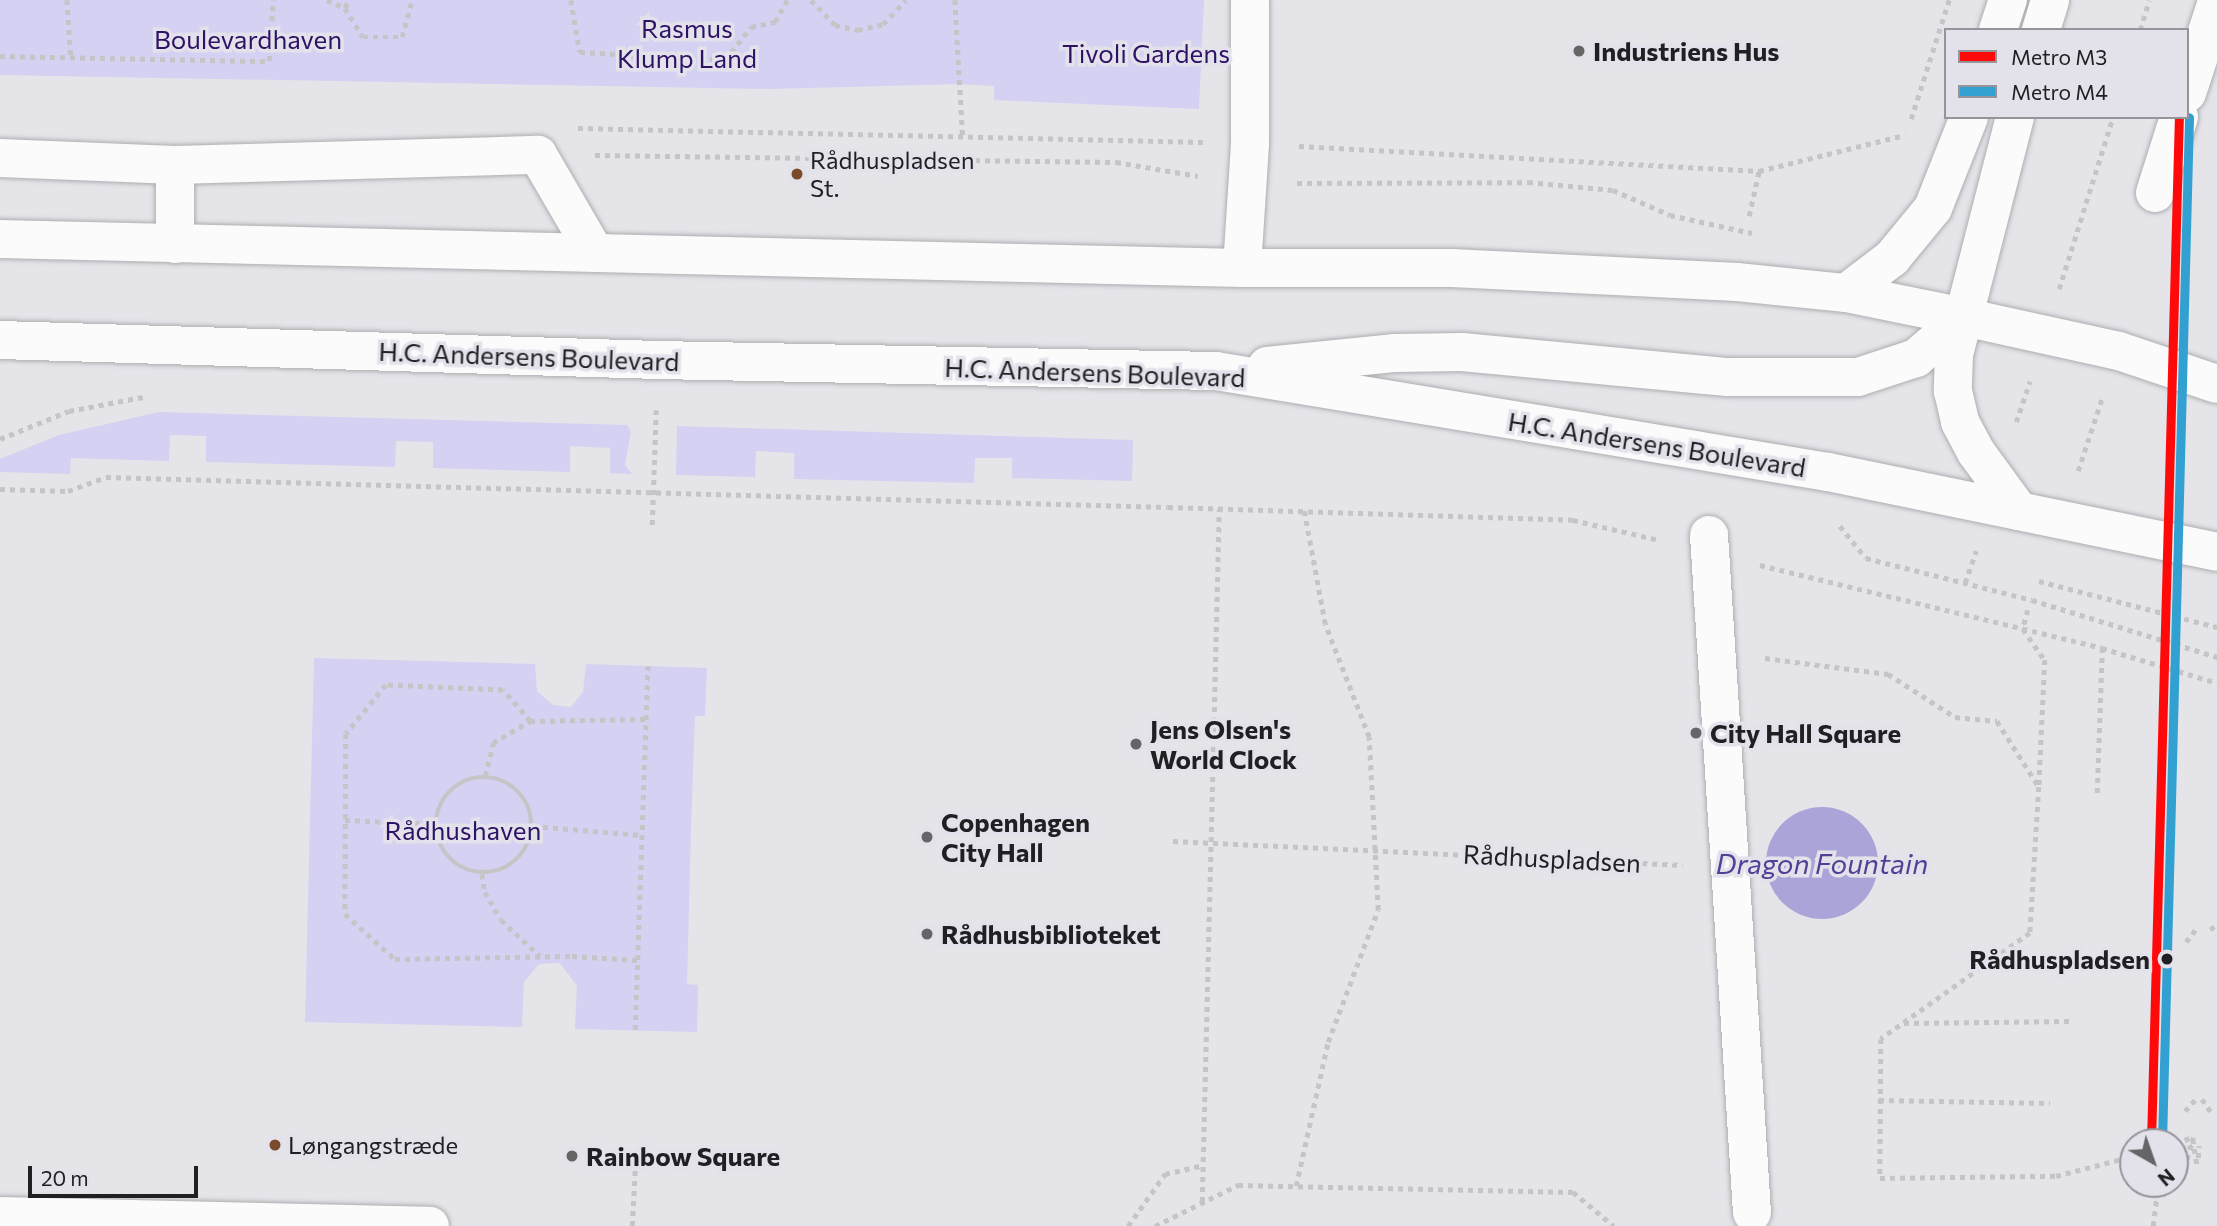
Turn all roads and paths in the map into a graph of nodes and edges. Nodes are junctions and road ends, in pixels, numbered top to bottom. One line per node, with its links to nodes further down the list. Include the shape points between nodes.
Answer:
1 (67, 0): 23 (path)
2 (274, 0): 23 (path, via 270,61)
3 (327, 0): 17 (path)
4 (348, 0): 17 (path)
5 (412, 0): 17 (path, via 402,37 363,37)
6 (571, 0): 7 (path, via 580,52 725,61 751,27 775,22)
7 (787, 0)
8 (811, 0): 9 (path, via 835,25 858,30 883,24)
9 (906, 0)
10 (955, 0): 31 (path)
11 (1250, 0): 32 (street)
12 (1949, 0): 18 (path)
13 (2008, 0): 19 (street)
14 (2050, 0): 20 (street)
15 (2149, 0): 21 (path)
16 (2217, 1): 24 (street)
17 (345, 8)
18 (1942, 22)
19 (1999, 28)
20 (2042, 28)
21 (2141, 28)
22 (0, 56): 23 (path)
23 (71, 57)
24 (2189, 87)
25 (1968, 119): 45 (street, via 1933,208 1892,258)
26 (2014, 119): 46 (street)
27 (2112, 119): 47 (path)
28 (2178, 119): 38 (street)
29 (572, 128): 31 (path)
30 (1905, 135): 36 (path)
31 (963, 137): 32 (path)
32 (1250, 143): 36 (path); 37 (street)
33 (538, 155): 35 (street); 37 (path, via 1116,162); 43 (street)
34 (0, 158): 35 (street)
35 (175, 165): 42 (street)
36 (1759, 172): 39 (path)
37 (1247, 184): 40 (path, via 1528,182 1613,190 1670,215 1746,229); 44 (street)
38 (2155, 194)
39 (1749, 216)
40 (1758, 236)
41 (0, 239): 42 (street)
42 (174, 244): 43 (street)
43 (595, 253): 44 (street)
44 (1242, 268): 45 (street, via 1452,268 1737,282)
45 (1846, 293): 46 (street)
46 (1964, 317): 47 (street); 50 (street, via 1916,358 1858,377 1728,377 1462,352 1395,353); 57 (street, via 1954,355 1953,391 1960,422)
47 (2044, 334): 51 (street, via 2119,351)
48 (0, 340): 49 (street, H.C. Andersens Boulevard)
49 (657, 360): 50 (street, H.C. Andersens Boulevard); 55 (path)
50 (1216, 371): 57 (street, H.C. Andersens Boulevard, via 1828,472)
51 (2217, 384)
52 (2102, 398): 53 (path)
53 (2078, 471)
54 (0, 489): 55 (path, via 68,491 106,477)
55 (654, 493): 56 (path); 59 (path)
56 (1219, 509): 58 (path); 82 (path)
57 (2019, 511): 61 (street, H.C. Andersens Boulevard)
58 (1304, 512): 60 (path, via 1573,520); 83 (path, via 1325,624 1369,737)
59 (652, 525)
60 (1710, 544): 66 (path); 68 (street)
61 (2217, 552)
62 (1866, 558): 69 (path, via 2032,600)
63 (2039, 581): 65 (path)
64 (2028, 610): 66 (path)
65 (2217, 627)
66 (2023, 629): 67 (path); 75 (path, via 2045,660)
67 (2102, 648): 71 (path); 76 (path)
68 (1716, 651): 75 (path, via 1888,674 1955,717 1997,721); 84 (street)
69 (2217, 657)
70 (648, 666): 72 (path)
71 (2217, 683)
72 (646, 719): 73 (path); 80 (path)
73 (530, 721): 74 (path, via 493,743); 77 (path, via 503,690 386,685 346,734)
74 (485, 776): 78 (path, via 466,779 450,789); 79 (path, via 504,780 520,792 530,808)
75 (2039, 787): 93 (path, via 2031,933)
76 (2097, 793)
77 (345, 820): 78 (path); 90 (path, via 345,914 395,959)
78 (434, 824): 85 (path, via 448,859 463,870)
79 (533, 826): 80 (path); 85 (path, via 518,861 501,871)
80 (642, 835): 91 (path)
81 (1173, 841): 82 (path, Rådhuspladsen)
82 (1211, 842): 83 (path, Rådhuspladsen); 107 (path)
83 (1374, 850): 84 (path, Rådhuspladsen); 108 (path, via 1378,909 1328,1042)
84 (1730, 867): 111 (street)
85 (482, 874): 90 (path, via 485,892 501,920)
86 (2198, 926): 89 (path)
87 (2211, 926): 88 (path)
88 (2217, 934)
89 (2186, 942)
90 (541, 957): 91 (path)
91 (638, 960): 94 (path)
92 (2071, 1021): 93 (path)
93 (1903, 1023): 95 (path, via 1881,1039)
94 (635, 1030)
95 (1879, 1100): 98 (path); 106 (path, via 1880,1178 2056,1176)
96 (2195, 1100): 99 (path)
97 (2202, 1100): 100 (path)
98 (2050, 1102)
99 (2185, 1111)
100 (2211, 1112)
101 (2193, 1137): 102 (path); 103 (path, via 2198,1169); 104 (path)
102 (2189, 1138)
103 (2200, 1148)
104 (2189, 1151)
105 (636, 1153): 114 (path)
106 (2119, 1160)
107 (1203, 1165): 110 (path); 115 (path, via 1165,1174)
108 (1296, 1186): 110 (path, via 1238,1185); 117 (path, via 1573,1192)
109 (2156, 1198): 118 (path)
110 (1202, 1202): 116 (path)
111 (1752, 1213)
112 (0, 1216): 113 (street)
113 (408, 1226)
114 (632, 1226)
115 (1128, 1226)
116 (1155, 1226)
117 (1614, 1226)
118 (2153, 1226)

